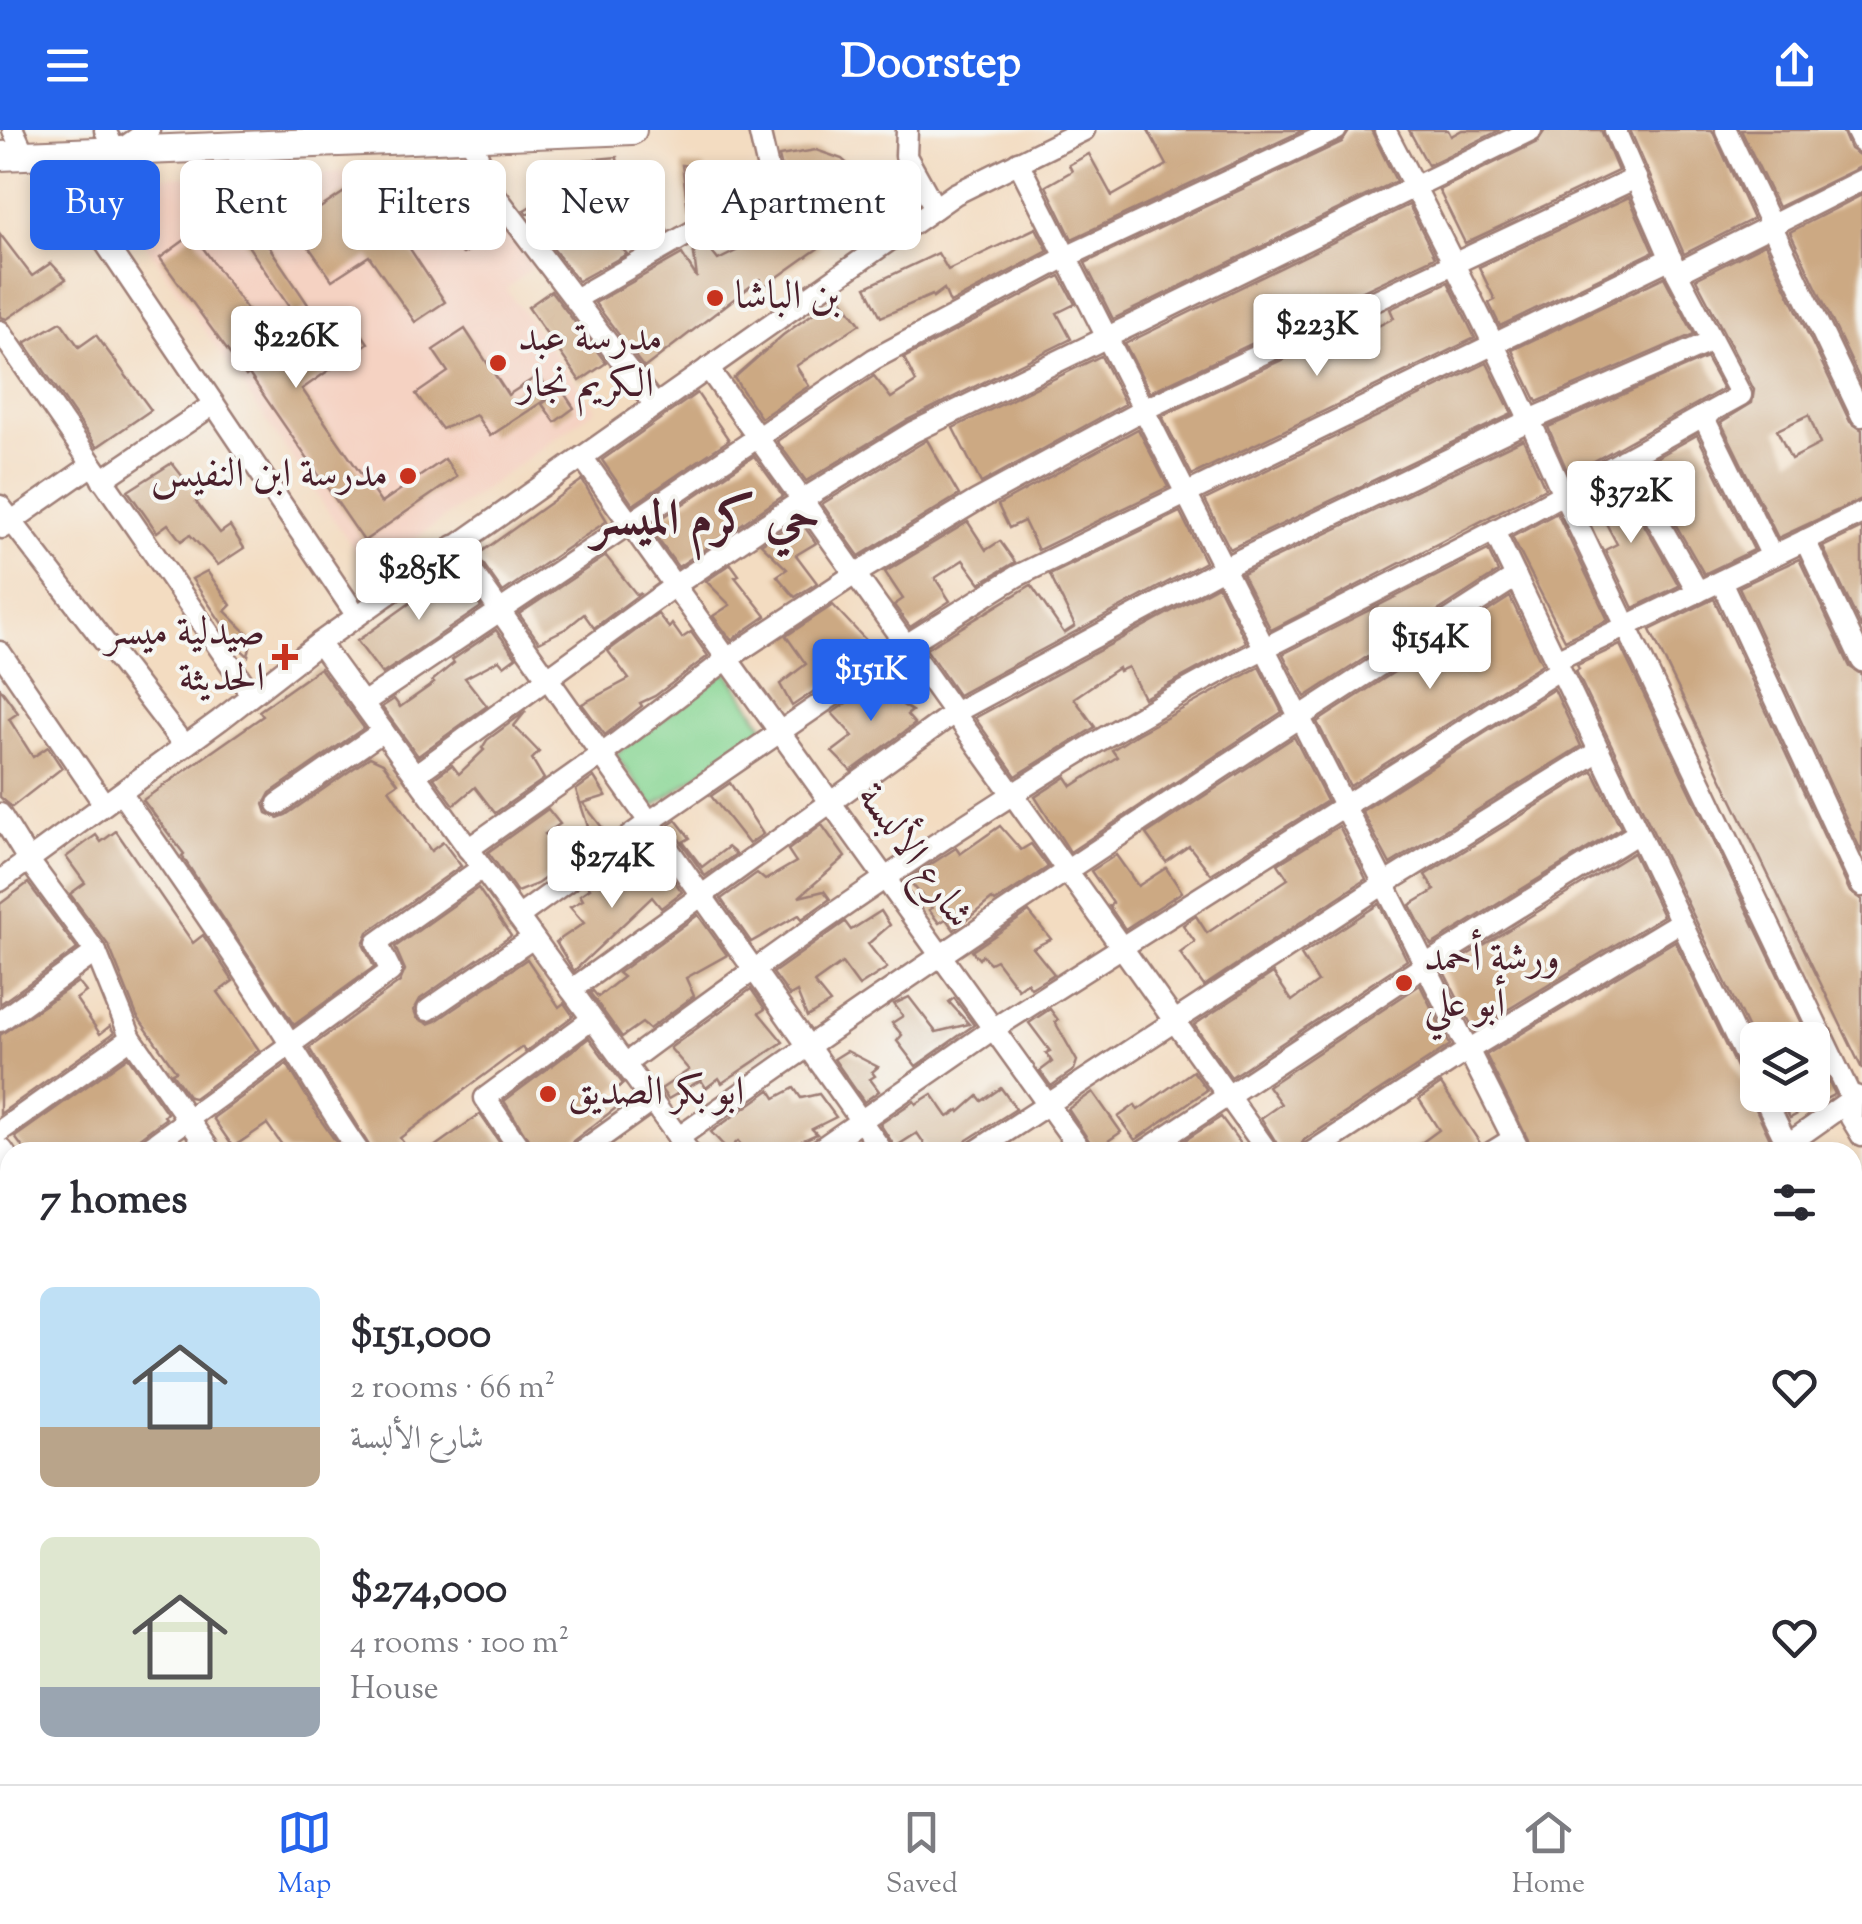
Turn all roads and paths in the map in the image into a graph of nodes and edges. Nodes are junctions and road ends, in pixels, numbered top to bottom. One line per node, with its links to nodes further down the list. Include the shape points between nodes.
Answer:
1 (13, 130): 17 (street)
2 (148, 130): 15 (street)
3 (632, 130): 14 (main road)
4 (759, 130): 27 (street, via 772,186)
5 (907, 130): 22 (street, via 906,156)
6 (1084, 130): 18 (street)
7 (1336, 130): 24 (street)
8 (1386, 130): 21 (street)
9 (1531, 130): 21 (street)
10 (1615, 130): 19 (street)
11 (1726, 130): 23 (street)
12 (1856, 130): 16 (street)
13 (400, 135): 14 (main road); 15 (main road)
14 (471, 138): 27 (street, via 490,188)
15 (111, 141): 17 (main road)
16 (1862, 142)
17 (24, 156): 33 (street)
18 (1018, 162): 22 (street); 24 (street)
19 (1636, 178): 25 (street); 26 (street)
20 (1862, 180): 23 (street)
21 (1415, 186): 25 (street); 29 (street)
22 (936, 208): 32 (street)
23 (1770, 226): 26 (street); 37 (street)
24 (1066, 257): 29 (street); 39 (street, via 874,358)
25 (1456, 264): 31 (street); 35 (street)
26 (1674, 265): 30 (street); 31 (street)
27 (575, 300): 34 (street)
28 (0, 332): 42 (street)
29 (1106, 336): 35 (street); 45 (street, via 913,432)
30 (1712, 340): 36 (street, via 1741,394); 38 (street)
31 (1494, 344): 38 (street); 44 (street)
32 (708, 368): 34 (street); 39 (street)
33 (214, 404): 42 (street); 60 (street)
34 (655, 405): 40 (street)
35 (1143, 410): 44 (street); 54 (street)
36 (1703, 416): 41 (street); 52 (street)
37 (1862, 416)
38 (1530, 420): 43 (street); 53 (street)
39 (757, 438): 45 (street); 48 (street)
40 (582, 457): 48 (street, شارع الألبسة); 51 (street)
41 (1623, 460): 43 (street); 58 (street)
42 (97, 472): 47 (street); 70 (street)
43 (1563, 494): 49 (street); 61 (street)
44 (1187, 496): 53 (street); 63 (street, via 1017,576)
45 (802, 500): 54 (street); 57 (street)
46 (1862, 513): 50 (street)
47 (4, 519): 76 (street)
48 (629, 524): 57 (street, شارع الألبسة); 59 (street)
49 (1494, 532): 55 (street); 64 (street)
50 (1806, 540): 52 (street); 67 (street)
51 (454, 546): 59 (street); 60 (street)
52 (1772, 556): 56 (street)
53 (1223, 568): 64 (street); 72 (street)
54 (855, 574): 63 (street); 66 (street)
55 (1516, 578): 68 (street); 73 (street)
56 (1721, 581): 58 (street); 95 (street)
57 (674, 586): 66 (street, شارع الألبسة); 69 (street)
58 (1698, 592): 61 (street)
59 (500, 611): 69 (street); 71 (street)
60 (357, 616): 62 (street)
61 (1627, 626): 68 (street); 118 (street)
62 (319, 643): 70 (street); 71 (street)
63 (906, 646): 72 (street); 75 (street)
64 (1264, 647): 73 (street); 80 (street)
65 (0, 652): 81 (street)
66 (726, 658): 75 (street, شارع الألبسة); 78 (street)
67 (1862, 661)
68 (1558, 665): 77 (street); 84 (street)
69 (549, 680): 78 (street); 79 (street)
70 (251, 694): 76 (street)
71 (363, 703): 74 (street)
72 (954, 714): 80 (street); 82 (street)
73 (1298, 716): 84 (street); 91 (street)
74 (383, 731): 79 (street); 83 (street)
75 (780, 732): 82 (street, شارع الألبسة); 86 (street)
76 (184, 744): 81 (street)
77 (1599, 752): 87 (street); 94 (street)
78 (602, 755): 86 (street); 88 (street)
79 (416, 776): 88 (street)
80 (1013, 795): 91 (street); 92 (street)
81 (112, 798): 89 (street); 112 (street)
82 (829, 801): 92 (street, شارع الألبسة); 96 (street)
83 (278, 804)
84 (1344, 806): 94 (street); 100 (street)
85 (0, 814): 89 (street)
86 (649, 822): 96 (street); 97 (street)
87 (1638, 833): 98 (street); 103 (street)
88 (468, 849): 90 (street)
89 (29, 861): 93 (street); 101 (street)
90 (482, 868): 97 (street); 112 (street, via 376,943 391,972)
91 (1067, 871): 100 (street); 102 (street)
92 (884, 878): 102 (street, شارع الألبسة); 104 (street)
93 (0, 881)
94 (1384, 884): 103 (street); 108 (street)
95 (1862, 886)
96 (702, 896): 104 (street); 105 (street)
97 (518, 917): 99 (street)
98 (1680, 922): 114 (street); 115 (street)
99 (533, 938): 105 (street); 106 (street)
100 (1122, 948): 108 (street); 110 (street)
101 (96, 952): 109 (street); 111 (street)
102 (940, 955): 110 (street, شارع الألبسة); 113 (street)
103 (1425, 965): 115 (street); 117 (street)
104 (752, 969): 113 (street); 116 (street)
105 (571, 990): 107 (street)
106 (428, 1010)
107 (591, 1020): 116 (street); 129 (street, via 484,1098)
108 (1173, 1020): 117 (street); 120 (street)
109 (0, 1022)
110 (993, 1028): 120 (street, شارع الألبسة); 123 (street)
111 (131, 1038): 122 (street); 124 (street)
112 (290, 1044): 122 (street); 128 (street)
113 (807, 1046): 123 (street); 132 (street)
114 (1740, 1046)
115 (1468, 1050): 139 (street); 140 (street)
116 (624, 1064): 119 (street)
117 (1227, 1096): 137 (street); 138 (street)
118 (1857, 1096): 125 (street, via 1851,1118); 142 (street)
119 (652, 1101): 130 (street); 131 (street)
120 (1046, 1103): 135 (street); 136 (street, شارع الألبسة)
121 (1770, 1112): 141 (street)
122 (188, 1120): 126 (street); 127 (street)
123 (860, 1121): 133 (street); 134 (street)
124 (0, 1131)
125 (1862, 1136)
126 (156, 1142)
127 (204, 1142)
128 (353, 1142)
129 (515, 1142)
130 (594, 1142)
131 (682, 1142)
132 (688, 1142)
133 (830, 1142)
134 (876, 1142)
135 (990, 1142)
136 (1075, 1142)
137 (1159, 1142)
138 (1261, 1142)
139 (1327, 1142)
140 (1514, 1142)
141 (1784, 1142)
142 (1791, 1142)

